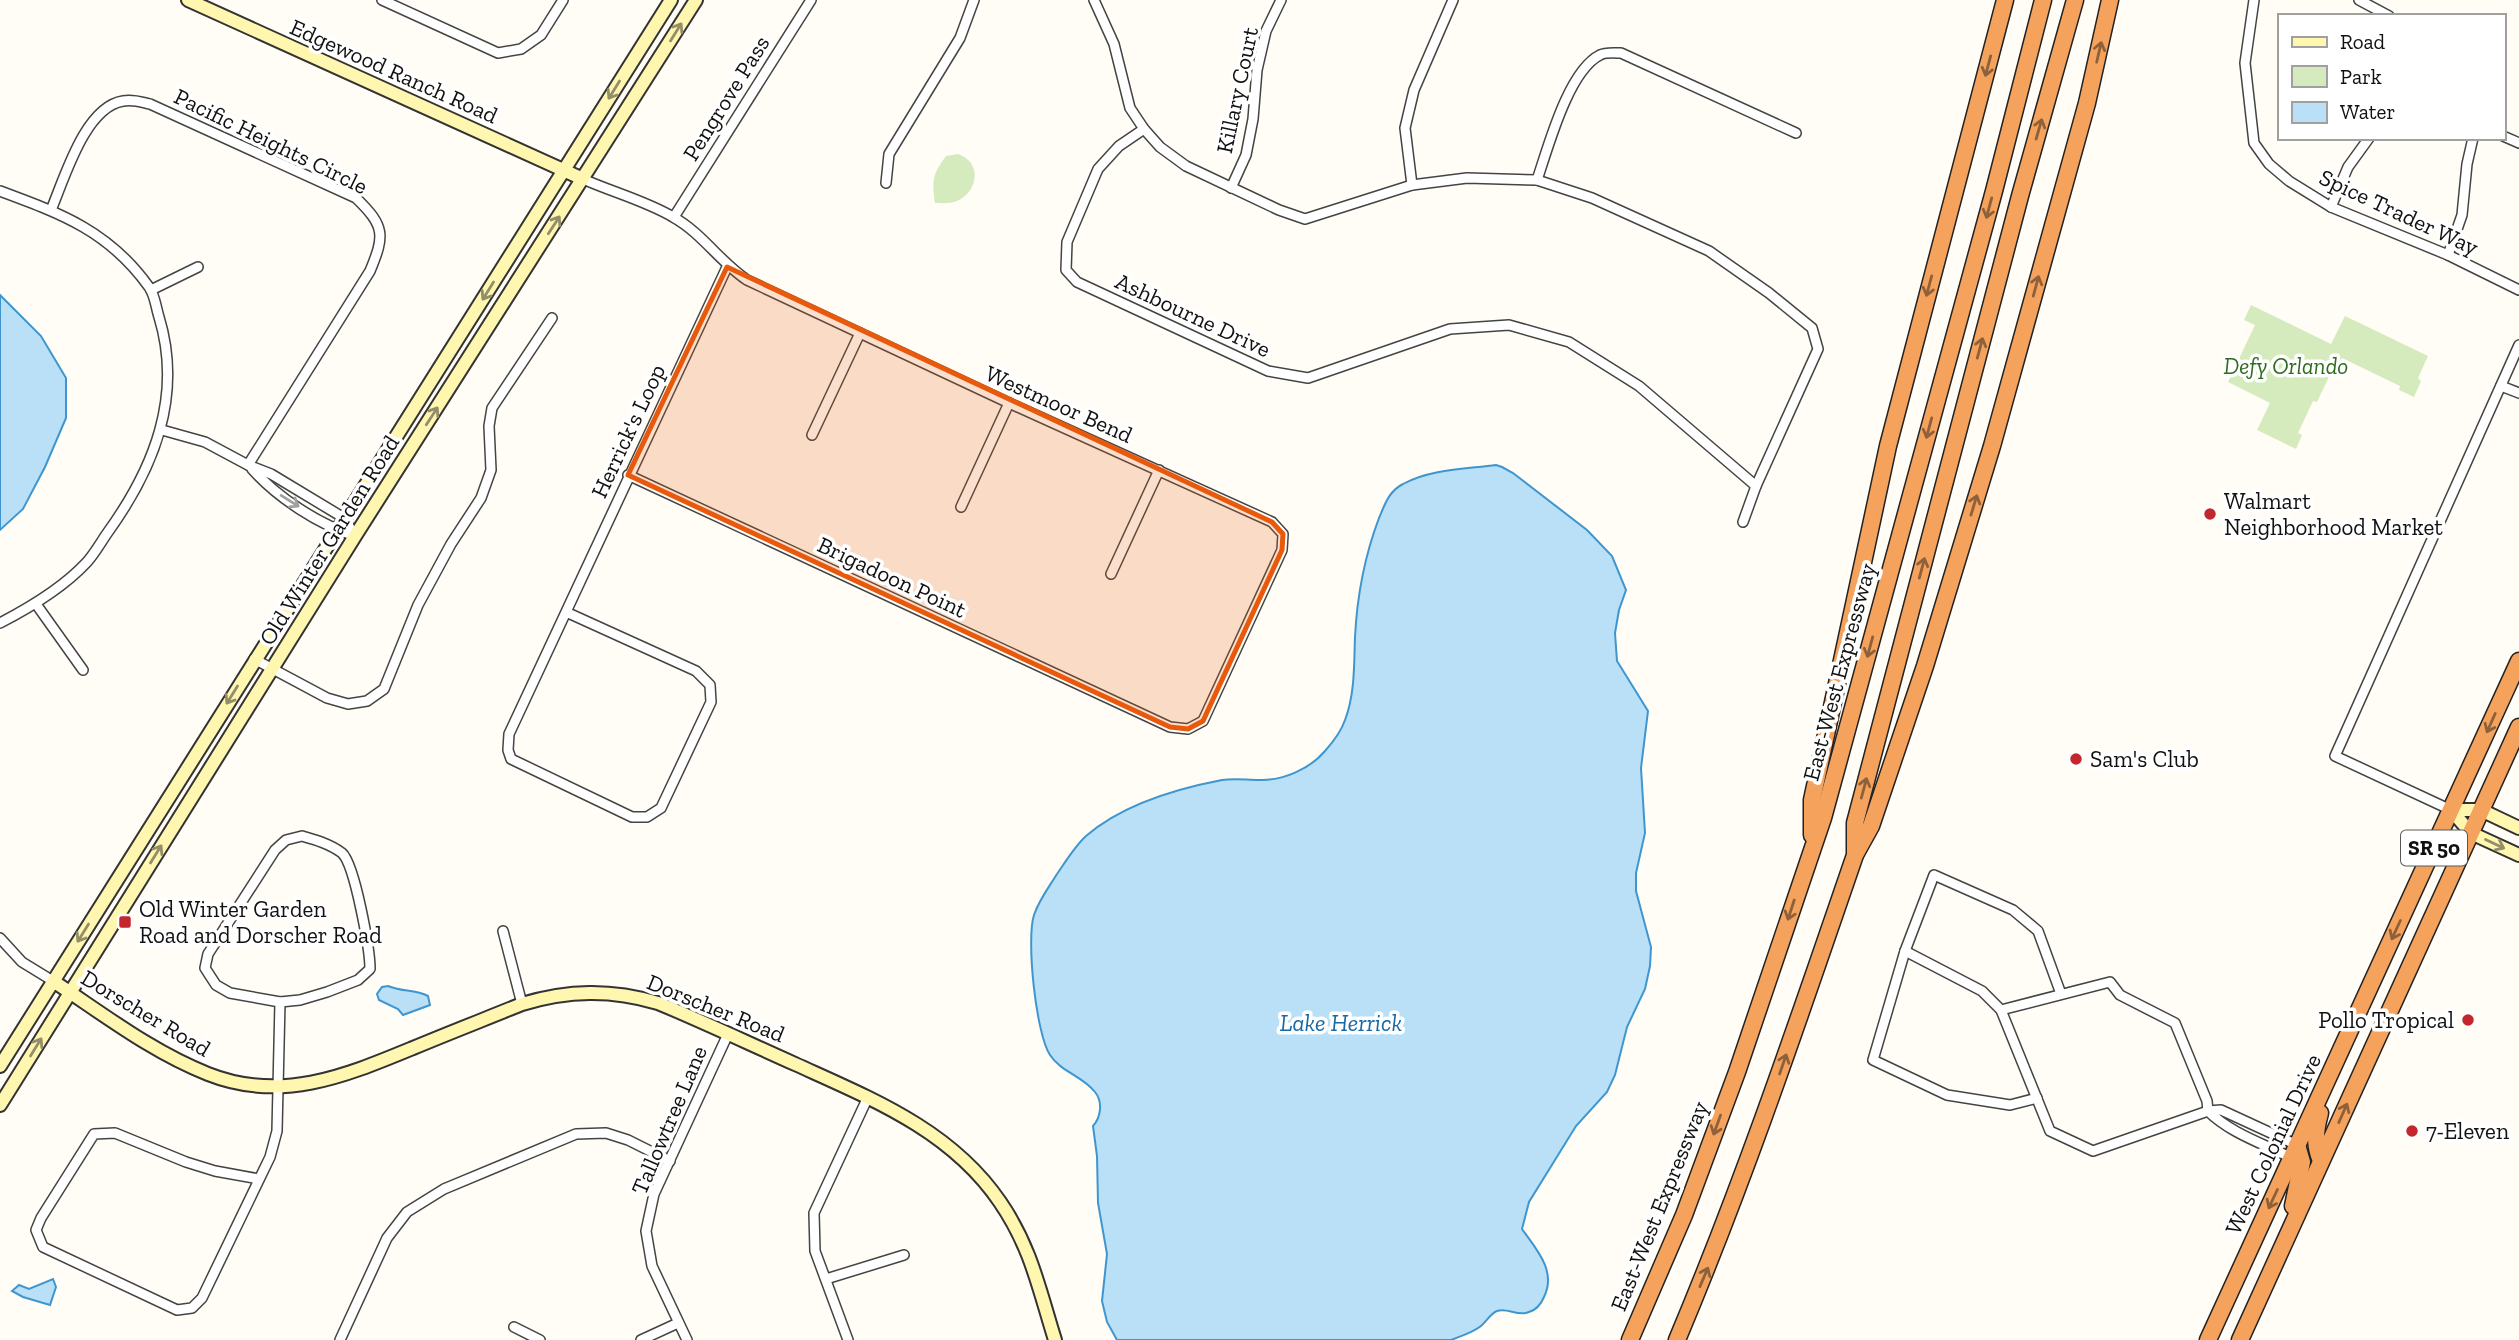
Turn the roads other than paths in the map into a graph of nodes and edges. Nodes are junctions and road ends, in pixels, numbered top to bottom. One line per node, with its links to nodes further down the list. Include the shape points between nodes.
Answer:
1 (188, 0): 22 (main road, Edgewood Ranch Road)
2 (382, 0): 3 (street, via 498,53 521,49 541,35)
3 (563, 0)
4 (671, 0): 22 (main road, Old Winter Garden Road, one-way to 22)
5 (696, 0): 23 (main road, Old Winter Garden Road, one-way to 5)
6 (811, 0): 31 (street, Pengrove Pass)
7 (974, 0): 25 (street, via 960,38 889,154)
8 (1094, 0): 18 (street, via 1114,44 1130,108)
9 (1281, 0): 27 (street, Killary Court, via 1266,31 1245,155)
10 (1453, 0): 26 (street, via 1414,90 1405,128)
11 (2006, 0): 68 (highway, one-way to 68, via 1888,446 1812,800)
12 (2043, 0): 68 (highway, East-West Expressway, one-way to 68, via 1870,649)
13 (2075, 0): 69 (highway, one-way to 13, via 1855,823)
14 (2110, 0): 69 (highway, one-way to 14, via 1871,826 1921,679 1988,459 2087,103)
15 (2253, 0): 29 (street, Spice Trader Way, via 2245,63 2254,143 2289,181)
16 (2359, 0): 17 (street)
17 (2385, 14)
18 (1144, 129): 27 (street, via 1185,166); 48 (street, Ashbourne Drive, via 1119,146 1098,169 1067,242 1066,270 1077,282 1268,372 1308,378 1450,329 1509,325 1569,342 1639,386)
19 (1796, 133): 24 (street, via 1621,53 1601,54 1580,72 1561,110)
20 (2368, 140): 29 (street, via 2348,167)
21 (2473, 140): 32 (street, via 2462,215)
22 (564, 171): 23 (main road, Edgewood Ranch Road); 50 (main road, Old Winter Garden Road, one-way to 50)
23 (583, 180): 31 (street, Westmoor Bend); 53 (main road, Old Winter Garden Road, one-way to 23)
24 (1537, 180): 26 (street, via 1467,178); 48 (street, via 1592,198 1709,251 1812,328 1818,349)
25 (886, 183)
26 (1412, 184): 27 (street, via 1305,219)
27 (1231, 188)
28 (0, 191): 30 (street)
29 (2331, 207): 32 (street, Spice Trader Way)
30 (51, 210): 35 (street, via 92,230 114,247); 45 (street, Pacific Heights Circle, via 88,125 103,109 132,100 150,104 356,198 375,216 381,244 370,271)
31 (674, 217): 34 (street, Westmoor Bend)
32 (2448, 255): 36 (street, Spice Trader Way)
33 (198, 267): 35 (street)
34 (727, 267): 38 (street, Westmoor Bend); 47 (street, Herrick's Loop)
35 (151, 290): 43 (street, via 165,338 169,378)
36 (2519, 290)
37 (552, 318): 60 (street, via 492,408 491,470 481,498 418,605 384,689 366,701 348,704)
38 (860, 334): 42 (street, Westmoor Bend); 44 (street)
39 (2519, 345): 40 (street)
40 (2501, 386): 41 (street); 64 (street, via 2334,756)
41 (2519, 393)
42 (1009, 403): 46 (street, Westmoor Bend); 49 (street)
43 (162, 430): 45 (street, via 205,442); 55 (street, via 120,516 86,563)
44 (812, 435)
45 (248, 465): 50 (street); 52 (street, one-way to 52, via 269,488)
46 (1159, 470): 54 (street); 62 (street, Westmoor Bend, via 1272,522 1283,534 1282,550 1203,721 1188,729 1170,727)
47 (628, 475): 56 (street, Herrick's Loop); 62 (street, Brigadoon Point)
48 (1756, 486): 51 (street)
49 (961, 507)
50 (344, 517): 52 (main road, Old Winter Garden Road); 53 (street)
51 (1744, 522)
52 (337, 530): 53 (street); 58 (main road, Old Winter Garden Road)
53 (355, 536): 60 (main road, Old Winter Garden Road)
54 (1111, 574)
55 (36, 604): 57 (street); 61 (street)
56 (566, 612): 56 (street, Herrick's Loop, via 509,734 508,750 512,760 632,817 647,817 661,808 710,702 710,685 696,671)
57 (0, 624)
58 (254, 659): 60 (street); 74 (main road, Old Winter Garden Road, one-way to 74)
59 (2519, 661): 64 (highway, West Colonial Drive / SR 50, one-way to 64)
60 (272, 669): 75 (main road, Old Winter Garden Road, one-way to 60)
61 (83, 670)
62 (1140, 713)
63 (2519, 727): 65 (highway, SR 50)
64 (2451, 810): 65 (main road); 67 (main road); 82 (highway, West Colonial Drive / SR 50, one-way to 82)
65 (2481, 810): 66 (main road); 67 (highway, SR 50)
66 (2519, 828)
67 (2471, 832): 70 (main road, one-way to 70); 90 (highway, SR 50, one-way to 67)
68 (1812, 845): 103 (highway, East-West Expressway, one-way to 103, via 1737,1072 1689,1202)
69 (1855, 855): 104 (highway, one-way to 69, via 1769,1107)
70 (2519, 855)
71 (503, 931): 78 (street)
72 (0, 938): 74 (street, via 22,962)
73 (1905, 951): 76 (street, via 1934,874 2013,910 2038,930); 79 (street, via 1982,991); 85 (street, via 1873,1060 1947,1095 2010,1105)
74 (53, 981): 75 (main road, Dorscher Road); 81 (main road, Old Winter Garden Road)
75 (70, 992): 83 (main road, Dorscher Road, via 210,1075); 86 (main road, Old Winter Garden Road, one-way to 75)
76 (2062, 994): 79 (street); 87 (street, via 2110,982 2120,995 2175,1023)
77 (280, 1002): 77 (street, via 327,992 358,980 370,969 370,950 344,855 324,842 302,836 286,840 275,850 208,954 205,968 216,985 230,993); 83 (street)
78 (522, 1004): 80 (main road, Dorscher Road, via 566,993 616,993 659,1003); 83 (main road, Dorscher Road, via 341,1077)
79 (2001, 1010): 85 (street)
80 (728, 1034): 84 (main road, Dorscher Road); 89 (street, Tallowtree Lane)
81 (0, 1066)
82 (2332, 1070): 88 (highway, West Colonial Drive / SR 50); 90 (highway, via 2315,1130)
83 (278, 1086): 91 (street, via 277,1130)
84 (868, 1097): 94 (street, via 814,1213 815,1251); 102 (main road, Dorscher Road, via 929,1131 992,1192 1028,1253)
85 (2037, 1098): 87 (street, via 2050,1131 2093,1151)
86 (0, 1105)
87 (2208, 1111): 88 (street, via 2221,1111)
88 (2295, 1151): 92 (highway, via 2302,1162 2301,1173); 105 (highway, West Colonial Drive / SR 50, one-way to 105)
89 (670, 1161): 95 (street, Tallowtree Lane, via 654,1194 646,1231 652,1266); 97 (street, via 606,1133 576,1134 444,1189 407,1212 387,1238)
90 (2321, 1161): 92 (highway, SR 50)
91 (259, 1179): 91 (street, via 202,1298 192,1308 177,1310 43,1247 36,1230 94,1134 115,1133 186,1162)
92 (2284, 1242): 106 (highway, SR 50)
93 (904, 1255): 94 (street)
94 (826, 1279): 101 (street)
95 (678, 1323): 99 (street); 100 (street, Tallowtree Lane)
96 (514, 1326): 98 (street)
97 (340, 1340)
98 (540, 1340)
99 (641, 1340)
100 (687, 1340)
101 (848, 1340)
102 (1055, 1340)
103 (1630, 1340)
104 (1677, 1340)
105 (2208, 1340)
106 (2239, 1340)

